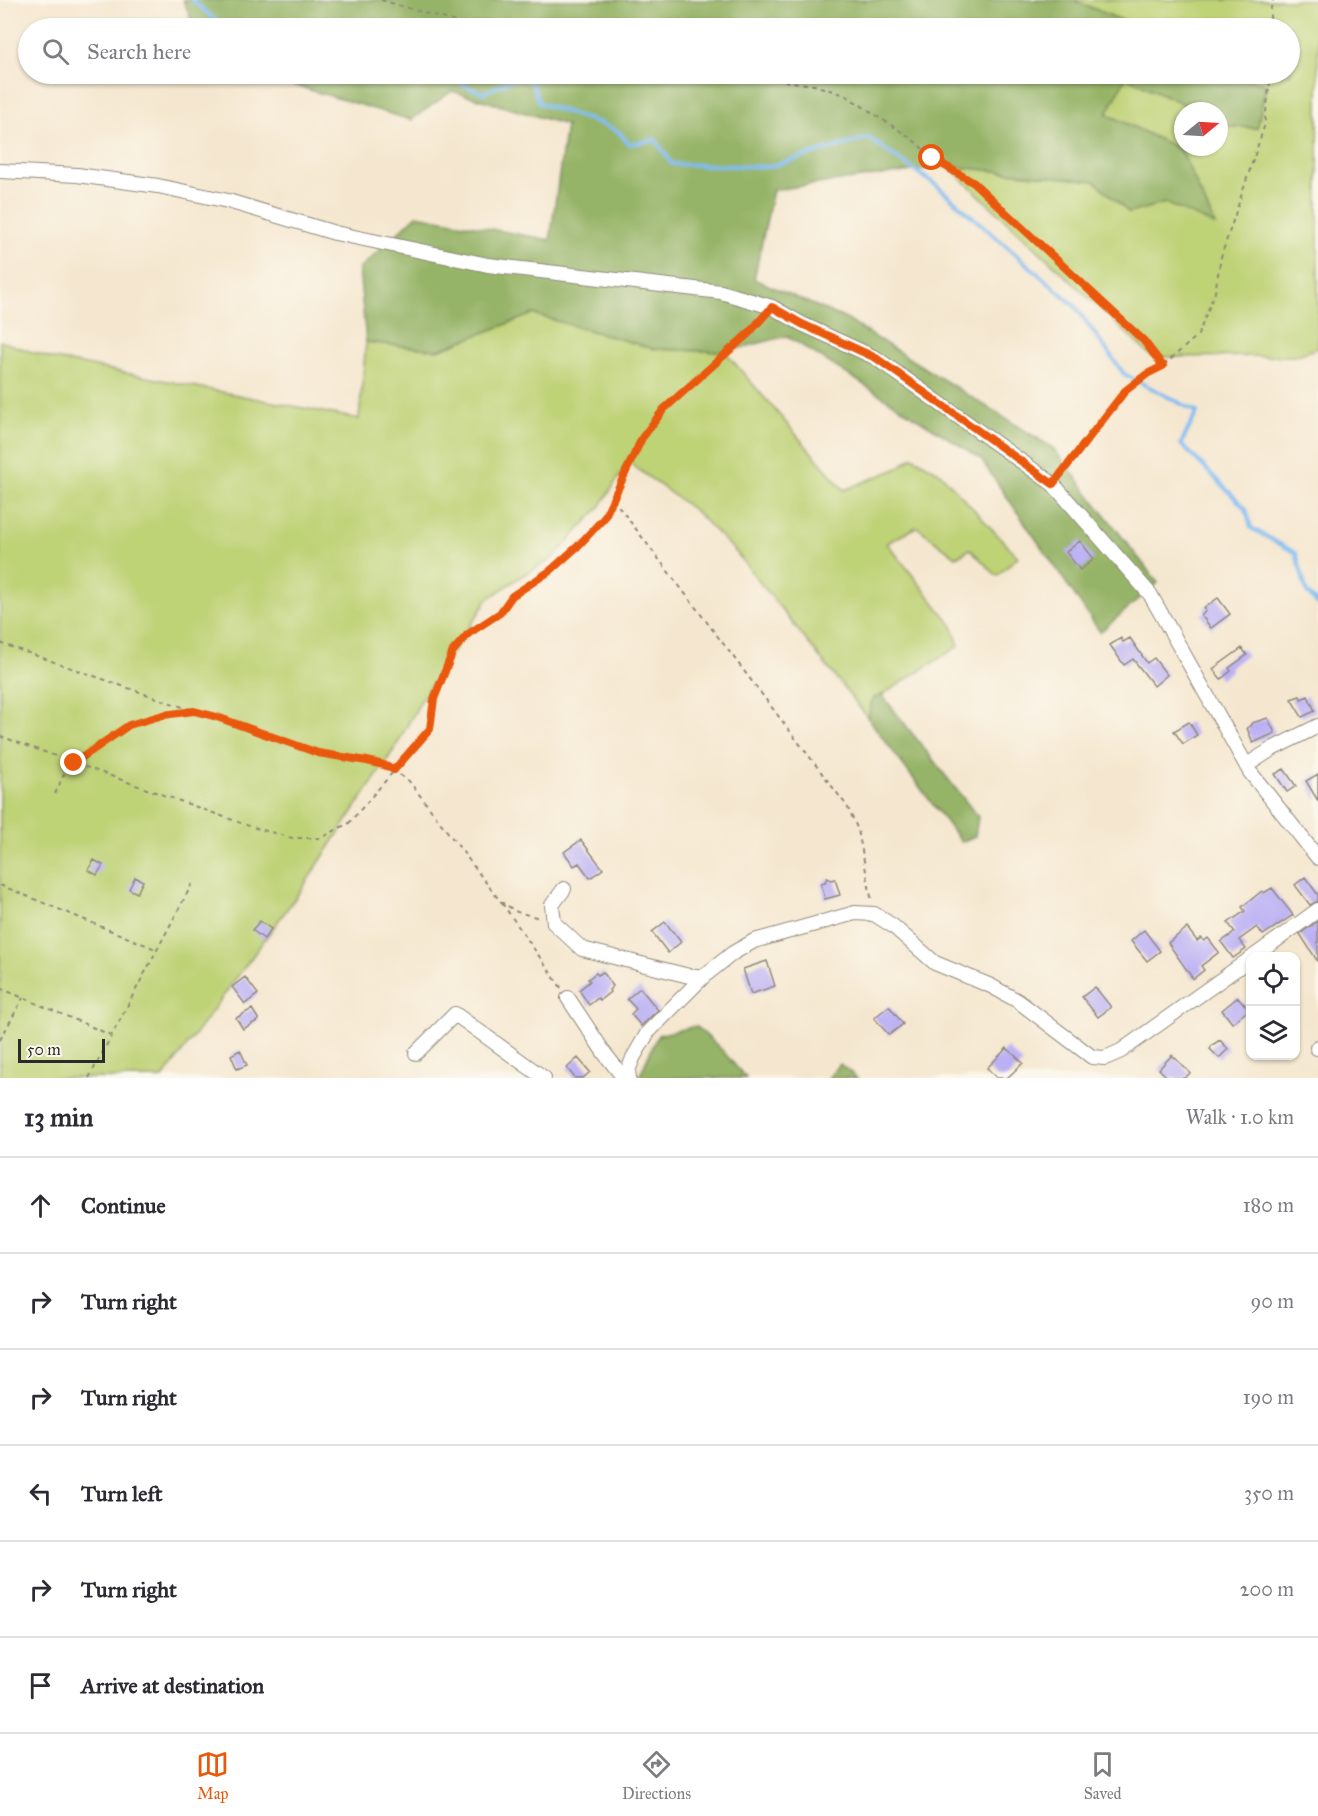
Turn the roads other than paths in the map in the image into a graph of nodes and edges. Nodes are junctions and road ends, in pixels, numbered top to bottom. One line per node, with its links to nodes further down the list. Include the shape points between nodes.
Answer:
1 (0, 171): 3 (street, via 77,175 158,186 228,201 335,233 488,265 721,292 772,307 876,358 1053,484 1150,594)
2 (1318, 726): 3 (street)
3 (1247, 765): 4 (street)
4 (1318, 858)
5 (564, 888): 9 (street, via 552,905 554,923 582,949 689,976)
6 (1318, 910): 7 (street)
7 (1260, 952)
8 (1246, 962): 9 (street, via 1106,1058 1092,1057 1018,1001 935,963 874,914 855,913 754,941)
9 (704, 976): 13 (street, via 648,1032)
10 (568, 998): 13 (street, via 605,1054)
11 (416, 1053): 12 (street, via 455,1014)
12 (544, 1078)
13 (627, 1078)

